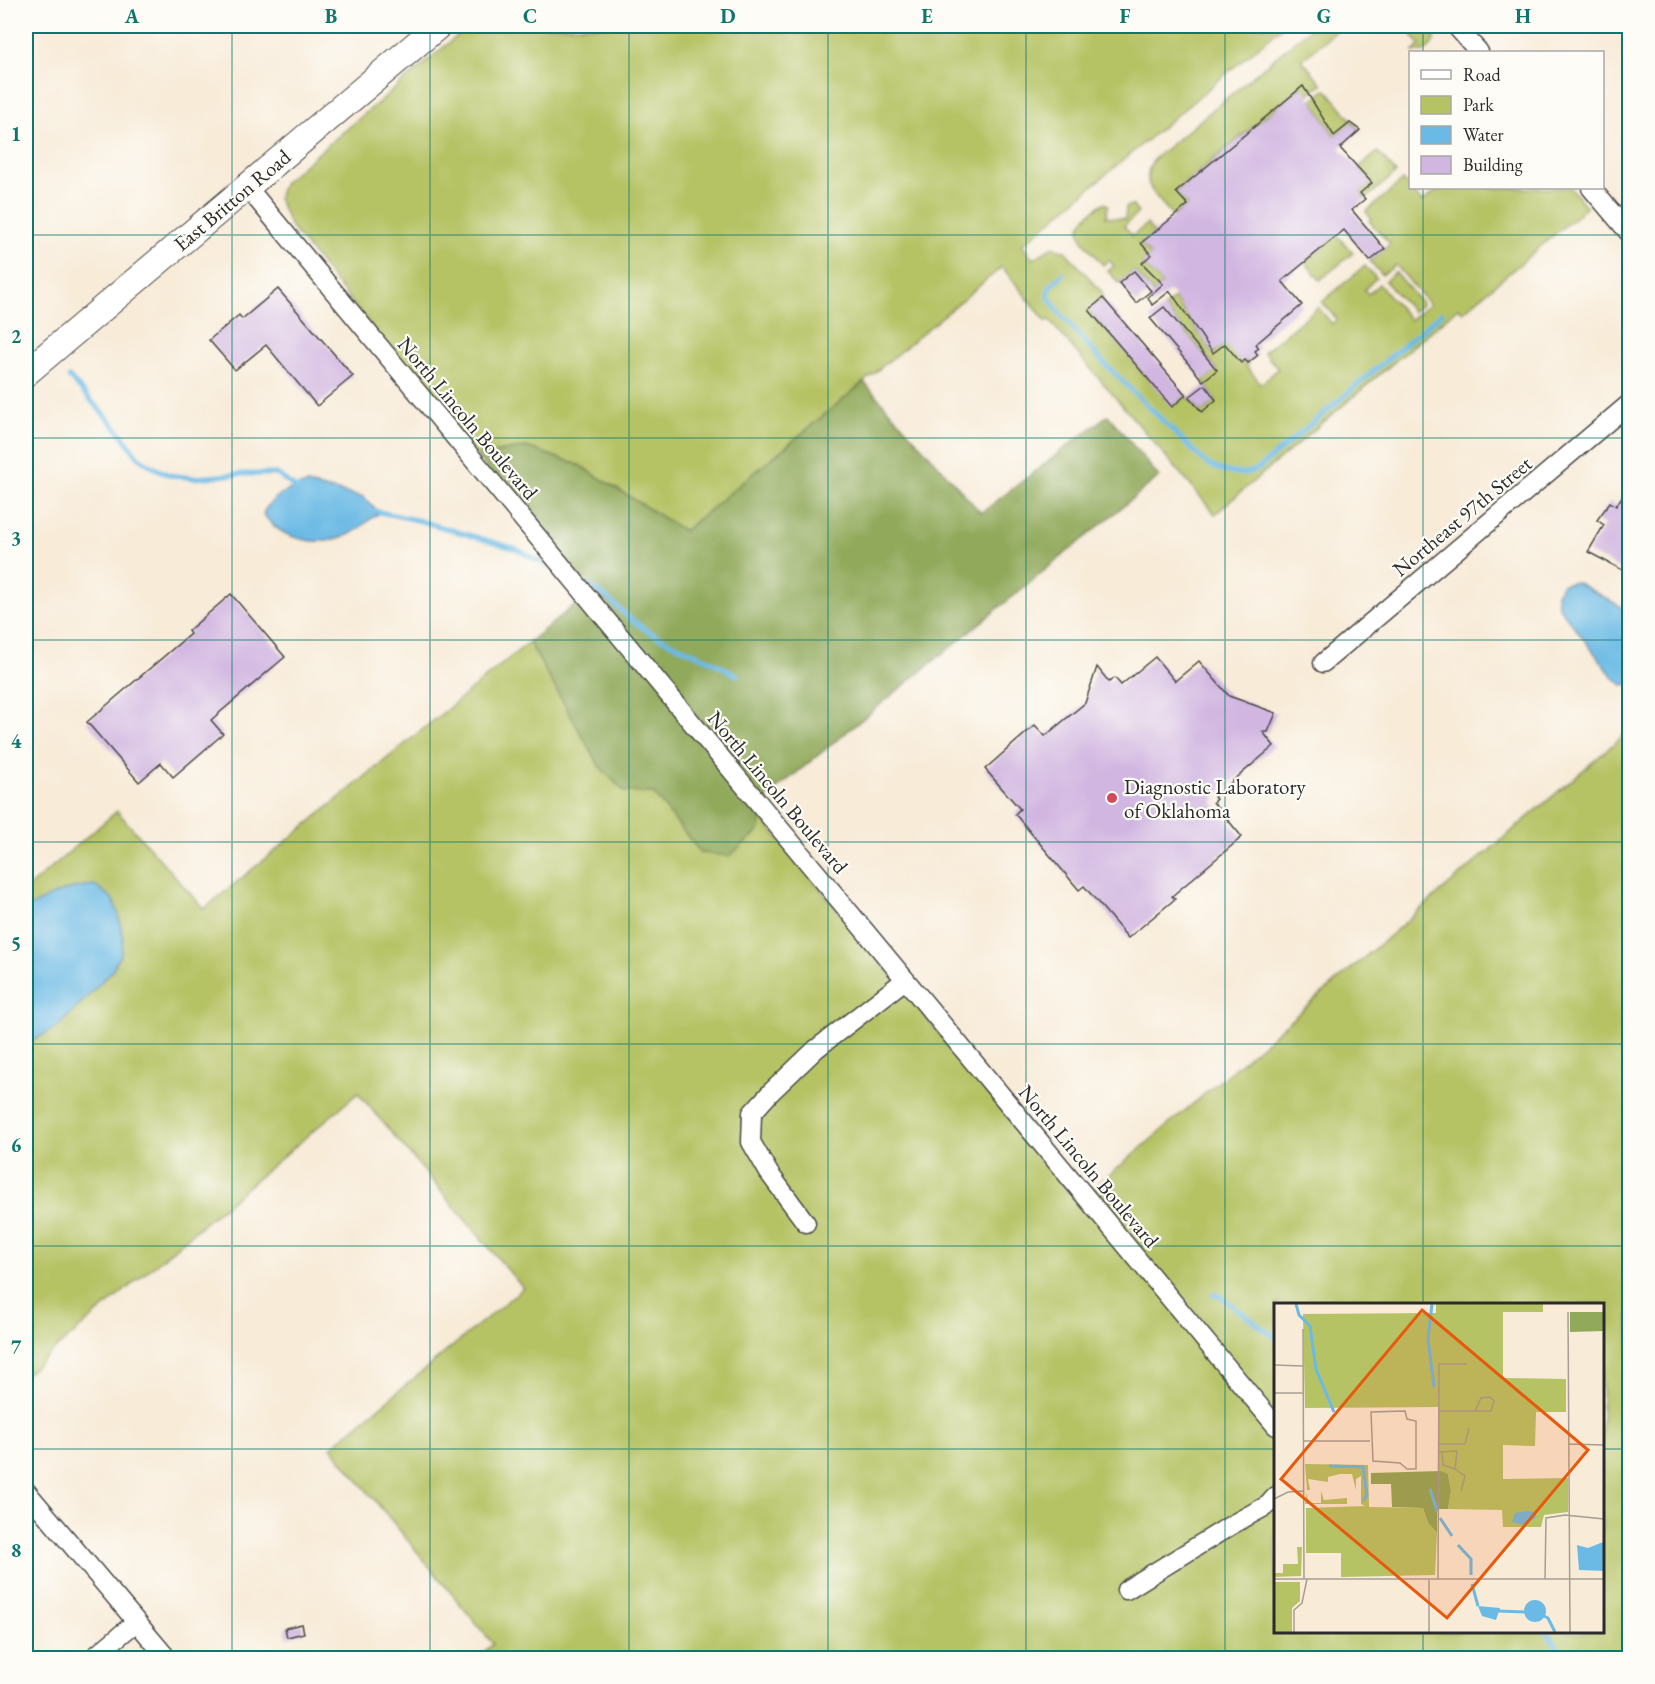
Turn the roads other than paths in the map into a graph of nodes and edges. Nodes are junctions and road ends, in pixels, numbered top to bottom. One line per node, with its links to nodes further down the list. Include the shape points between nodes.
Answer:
1 (438, 26): 4 (main road, East Britton Road)
2 (1456, 26): 3 (street)
3 (1478, 51)
4 (247, 187): 7 (main road, East Britton Road); 10 (street, North Lincoln Boulevard)
5 (1592, 189): 6 (street)
6 (1629, 234)
7 (26, 374)
8 (1629, 403): 9 (street, Northeast 97th Street)
9 (1323, 663)
10 (905, 980): 11 (street, via 816,1049 752,1113 751,1142); 12 (street, North Lincoln Boulevard)
11 (806, 1223)
12 (1274, 1425)
13 (26, 1491): 16 (street)
14 (1274, 1497): 15 (street)
15 (1126, 1590)
16 (136, 1622): 17 (street); 18 (street)
17 (93, 1659)
18 (167, 1659)

